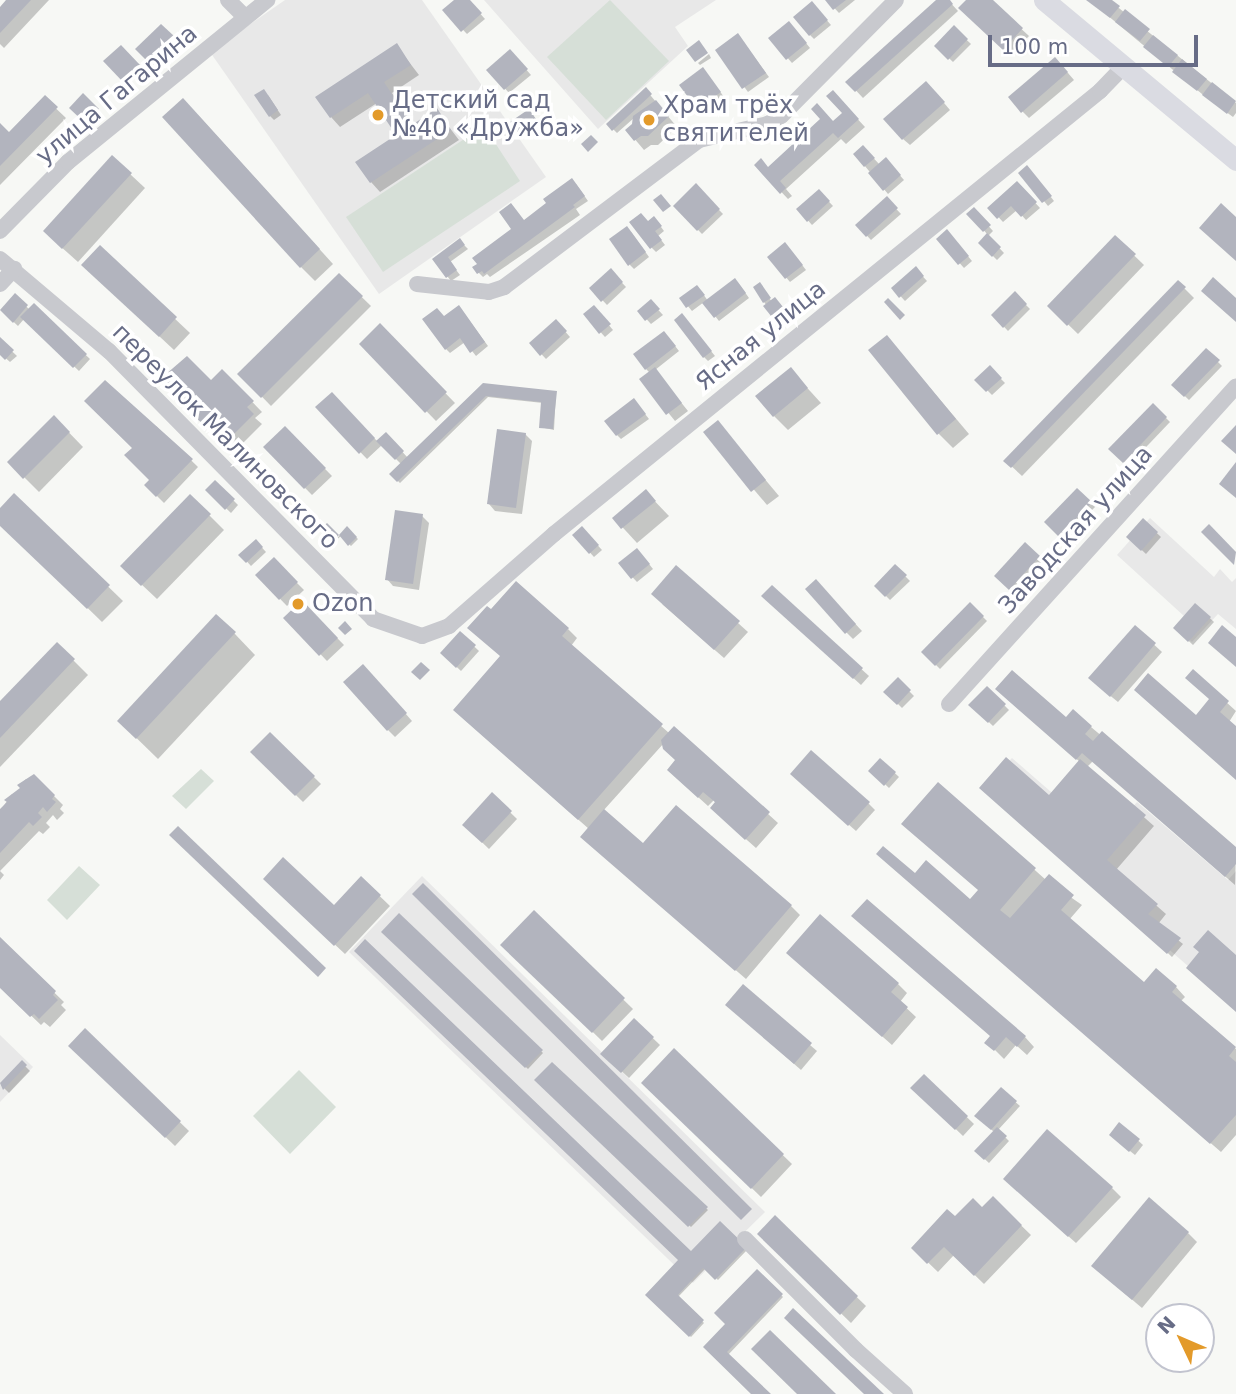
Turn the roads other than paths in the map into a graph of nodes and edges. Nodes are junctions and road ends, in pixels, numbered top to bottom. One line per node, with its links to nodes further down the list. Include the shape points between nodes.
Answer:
1 (228, 0): 5 (street)
2 (267, 0): 5 (street, улица Гагарина)
3 (896, 0): 11 (street, via 781,116 768,124 699,139 504,287 489,292)
4 (1044, 0): 6 (street)
5 (245, 17): 8 (street, улица Гагарина, via 68,162)
6 (1125, 65): 7 (street); 13 (street, Ясная улица, via 1100,91 554,534 449,626)
7 (1236, 160)
8 (0, 231)
9 (7, 264): 10 (street); 13 (street, переулок Малиновского, via 109,351 373,619)
10 (0, 284)
11 (417, 284)
12 (1236, 386): 14 (street, Заводская улица)
13 (422, 636)
14 (949, 704)
15 (745, 1239): 16 (street)
16 (905, 1394)

